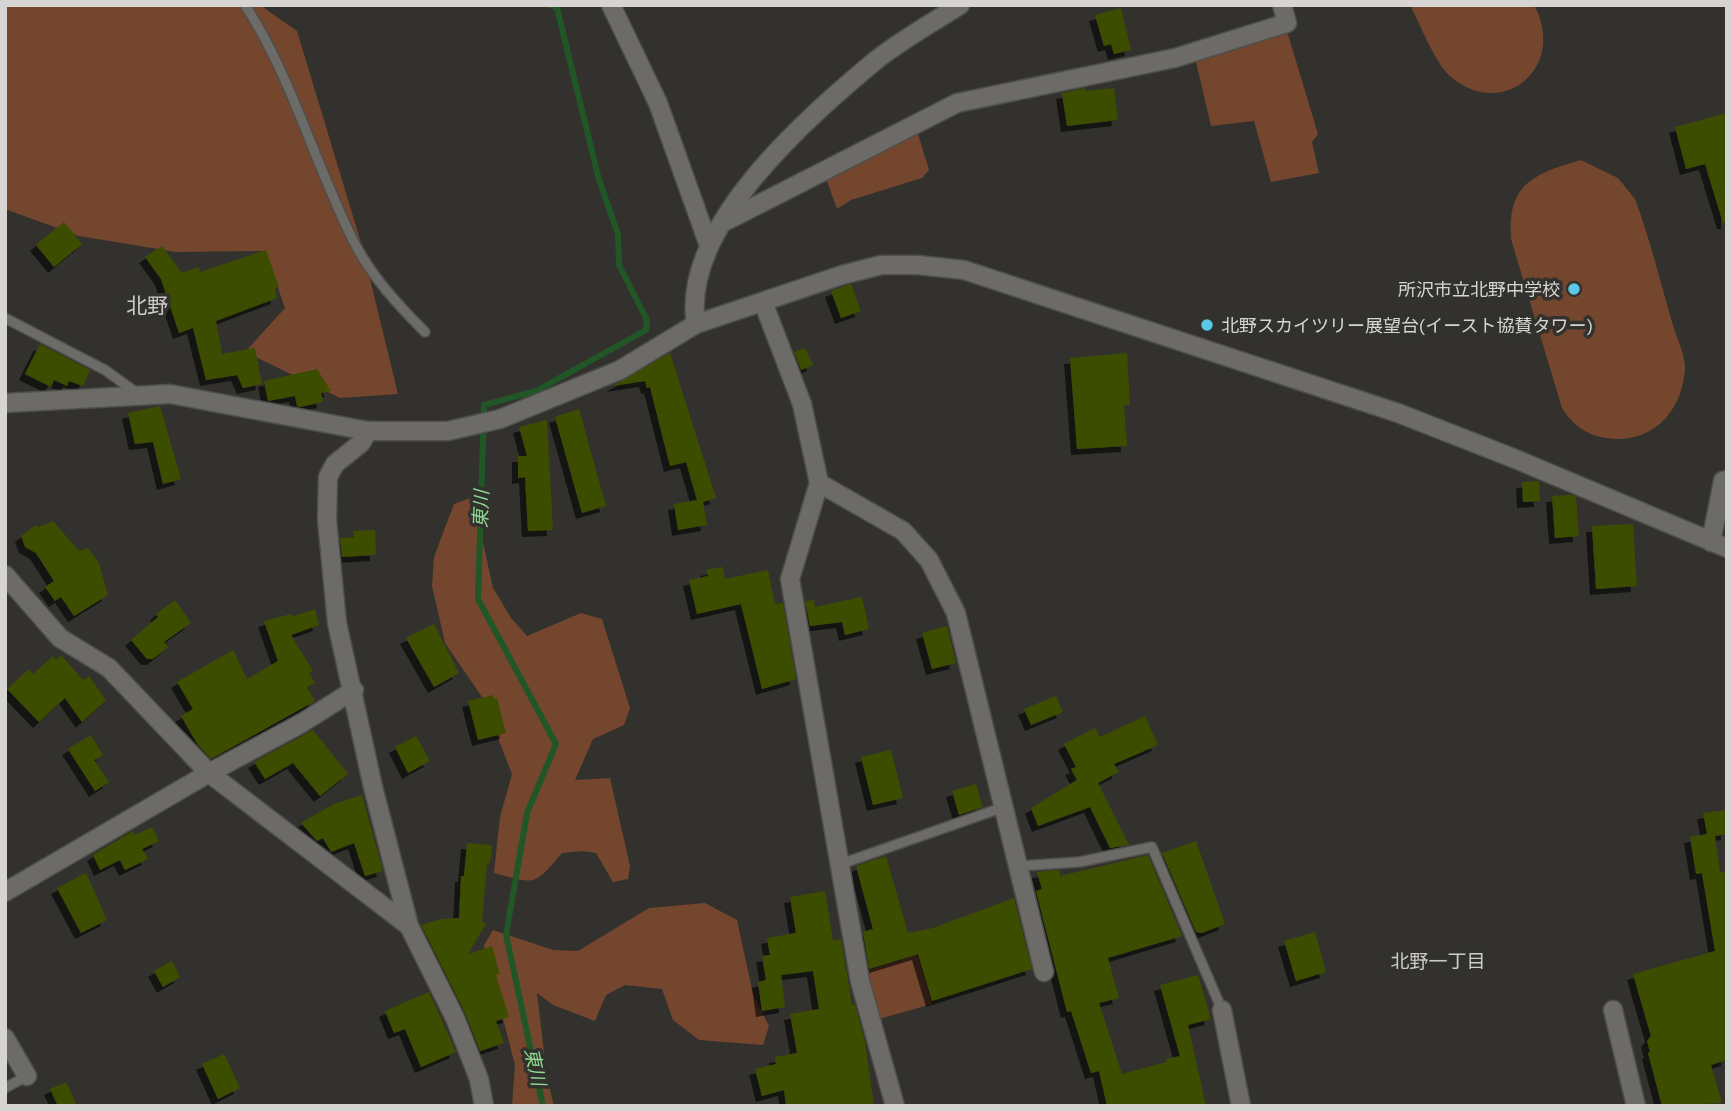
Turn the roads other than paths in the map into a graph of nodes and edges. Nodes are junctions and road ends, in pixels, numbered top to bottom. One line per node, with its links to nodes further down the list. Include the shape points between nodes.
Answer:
1 (245, 5): 10 (lane, via 279,66 356,246 389,293)
2 (611, 5): 6 (street, via 658,103)
3 (960, 5): 5 (street, via 877,60 787,139)
4 (1282, 5): 5 (street, via 1287,23 1175,58 957,103)
5 (724, 222): 6 (street)
6 (708, 243): 9 (street, via 694,298)
7 (763, 302): 9 (street); 15 (street, via 802,404); 16 (street, via 881,265 964,270 1398,414)
8 (5, 318): 11 (lane, via 105,370)
9 (696, 324): 13 (street, via 620,370 489,422 420,433)
10 (425, 332)
11 (140, 395): 12 (street); 13 (street, via 170,394)
12 (5, 403)
13 (368, 431): 18 (street, via 335,464 326,492 337,623)
14 (1727, 480): 16 (street, via 1723,481)
15 (819, 483): 20 (street, via 903,531 929,560 956,613); 21 (street, via 790,579)
16 (1719, 545)
17 (5, 575): 19 (street, via 60,638 109,668)
18 (354, 690): 19 (street); 24 (street, via 373,787)
19 (209, 773): 23 (street); 24 (street)
20 (1004, 807): 21 (lane); 22 (street)
21 (838, 865): 32 (street, via 860,981)
22 (1019, 866): 25 (street); 26 (lane, via 1079,862 1152,847)
23 (5, 892)
24 (409, 926): 31 (street, via 456,1018)
25 (1044, 972)
26 (1222, 1010): 33 (street)
27 (1613, 1010): 34 (street)
28 (5, 1038): 29 (street)
29 (27, 1076): 30 (lane)
30 (5, 1088)
31 (484, 1106)
32 (895, 1106)
33 (1241, 1106)
34 (1636, 1106)

